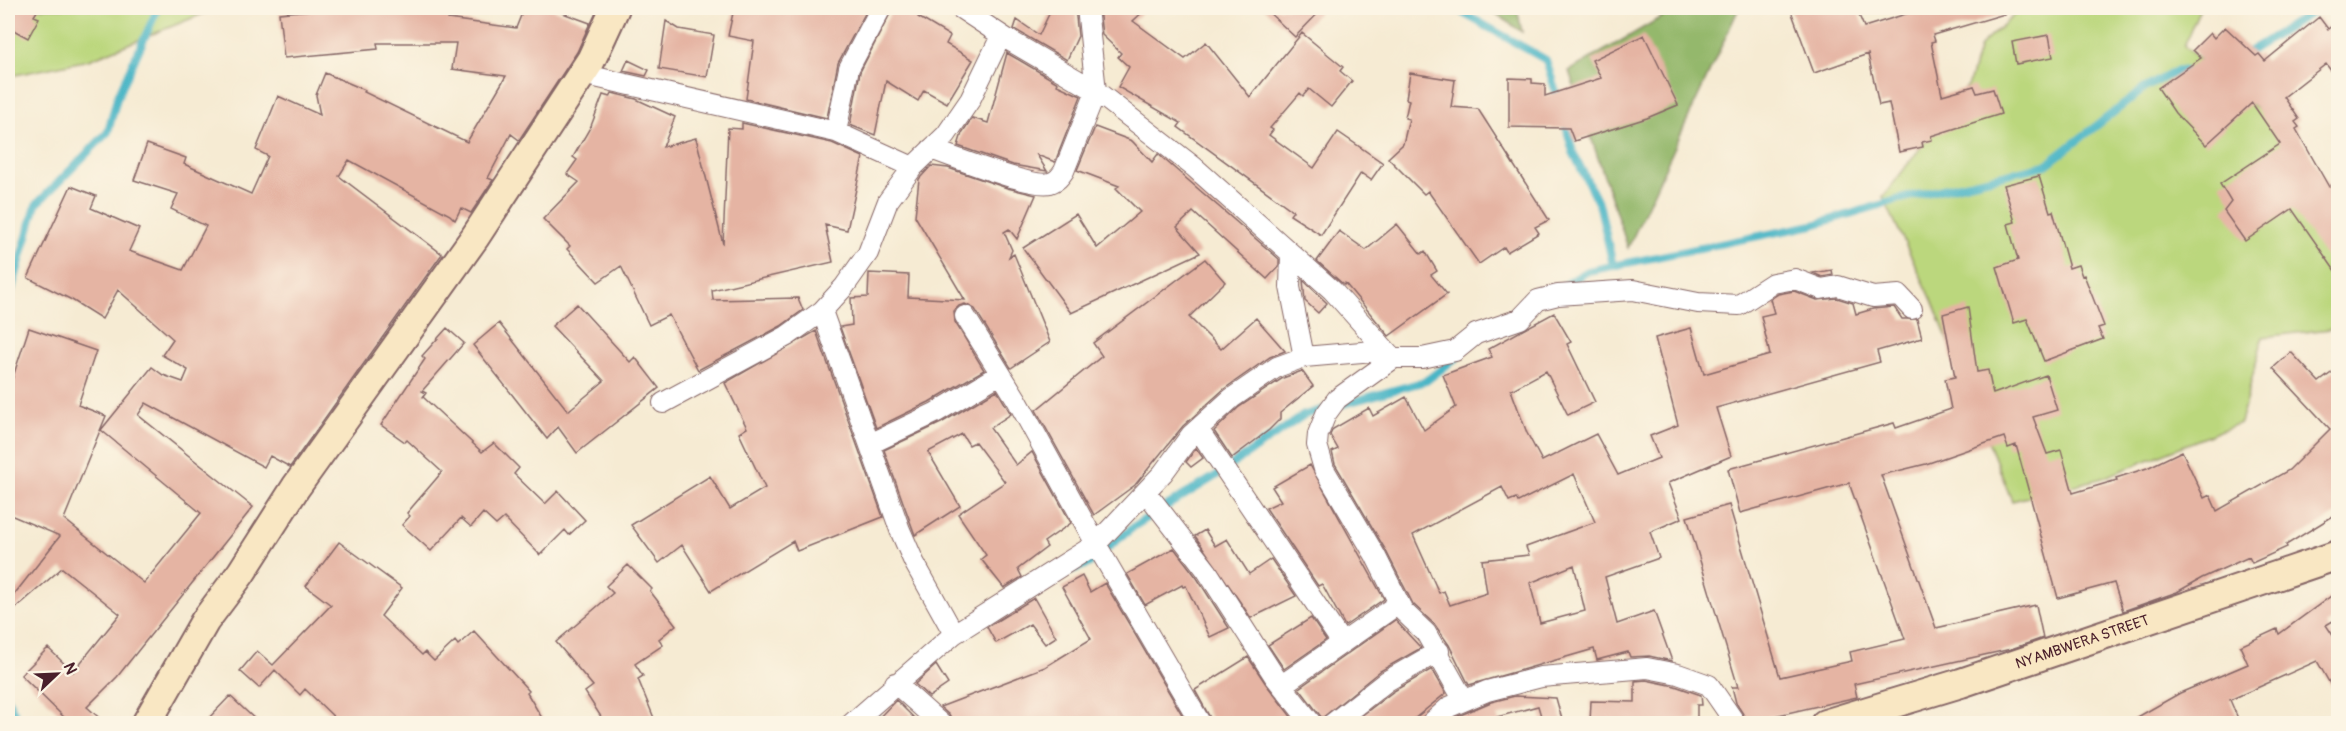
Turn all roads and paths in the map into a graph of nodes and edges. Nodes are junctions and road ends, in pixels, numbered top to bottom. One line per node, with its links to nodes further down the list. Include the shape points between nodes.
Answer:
1 (615, 8): 6 (street)
2 (881, 8): 8 (street, via 849,68)
3 (960, 8): 5 (street)
4 (1087, 8): 7 (street)
5 (1001, 36): 7 (street); 9 (street, via 970,100 946,135)
6 (582, 74): 8 (street); 32 (street, via 475,237 205,621)
7 (1096, 91): 9 (street, via 1064,171 1058,180 1048,184); 11 (street, via 1194,166)
8 (836, 132): 10 (street)
9 (931, 149): 10 (street)
10 (914, 167): 13 (street, via 888,201 868,253)
11 (1290, 255): 15 (street, via 1332,290); 16 (street, via 1290,287)
12 (1912, 309): 15 (street, via 1899,295 1873,297 1838,286 1821,289 1795,279 1773,283 1739,305 1698,303 1633,290 1558,295 1538,300 1520,318 1476,334 1455,351 1422,358)
13 (822, 311): 18 (street, via 787,336); 20 (street)
14 (965, 316): 17 (street)
15 (1389, 354): 16 (street); 24 (street, via 1331,404 1317,446 1324,469 1375,555)
16 (1304, 357): 19 (street, via 1277,367 1232,398)
17 (1000, 374): 20 (street, via 935,413); 22 (street)
18 (663, 403)
19 (1197, 429): 21 (street); 26 (street)
20 (870, 444): 25 (street, via 914,562)
21 (1146, 492): 22 (street); 29 (street, via 1207,571)
22 (1096, 544): 25 (street); 34 (street)
23 (2338, 555): 39 (street, NYAMBWERA STREET, via 1983,676)
24 (1398, 604): 26 (street); 27 (street)
25 (954, 634): 28 (street)
26 (1342, 643): 29 (street)
27 (1439, 651): 30 (street); 36 (street, via 1388,681)
28 (895, 683): 31 (street); 33 (street)
29 (1282, 685): 35 (street)
30 (1463, 699): 37 (street); 38 (street, via 1541,677 1647,668 1709,685)
31 (861, 720)
32 (146, 723)
33 (941, 723)
34 (1201, 723)
35 (1312, 723)
36 (1332, 723)
37 (1430, 723)
38 (1736, 723)
39 (1824, 723)

